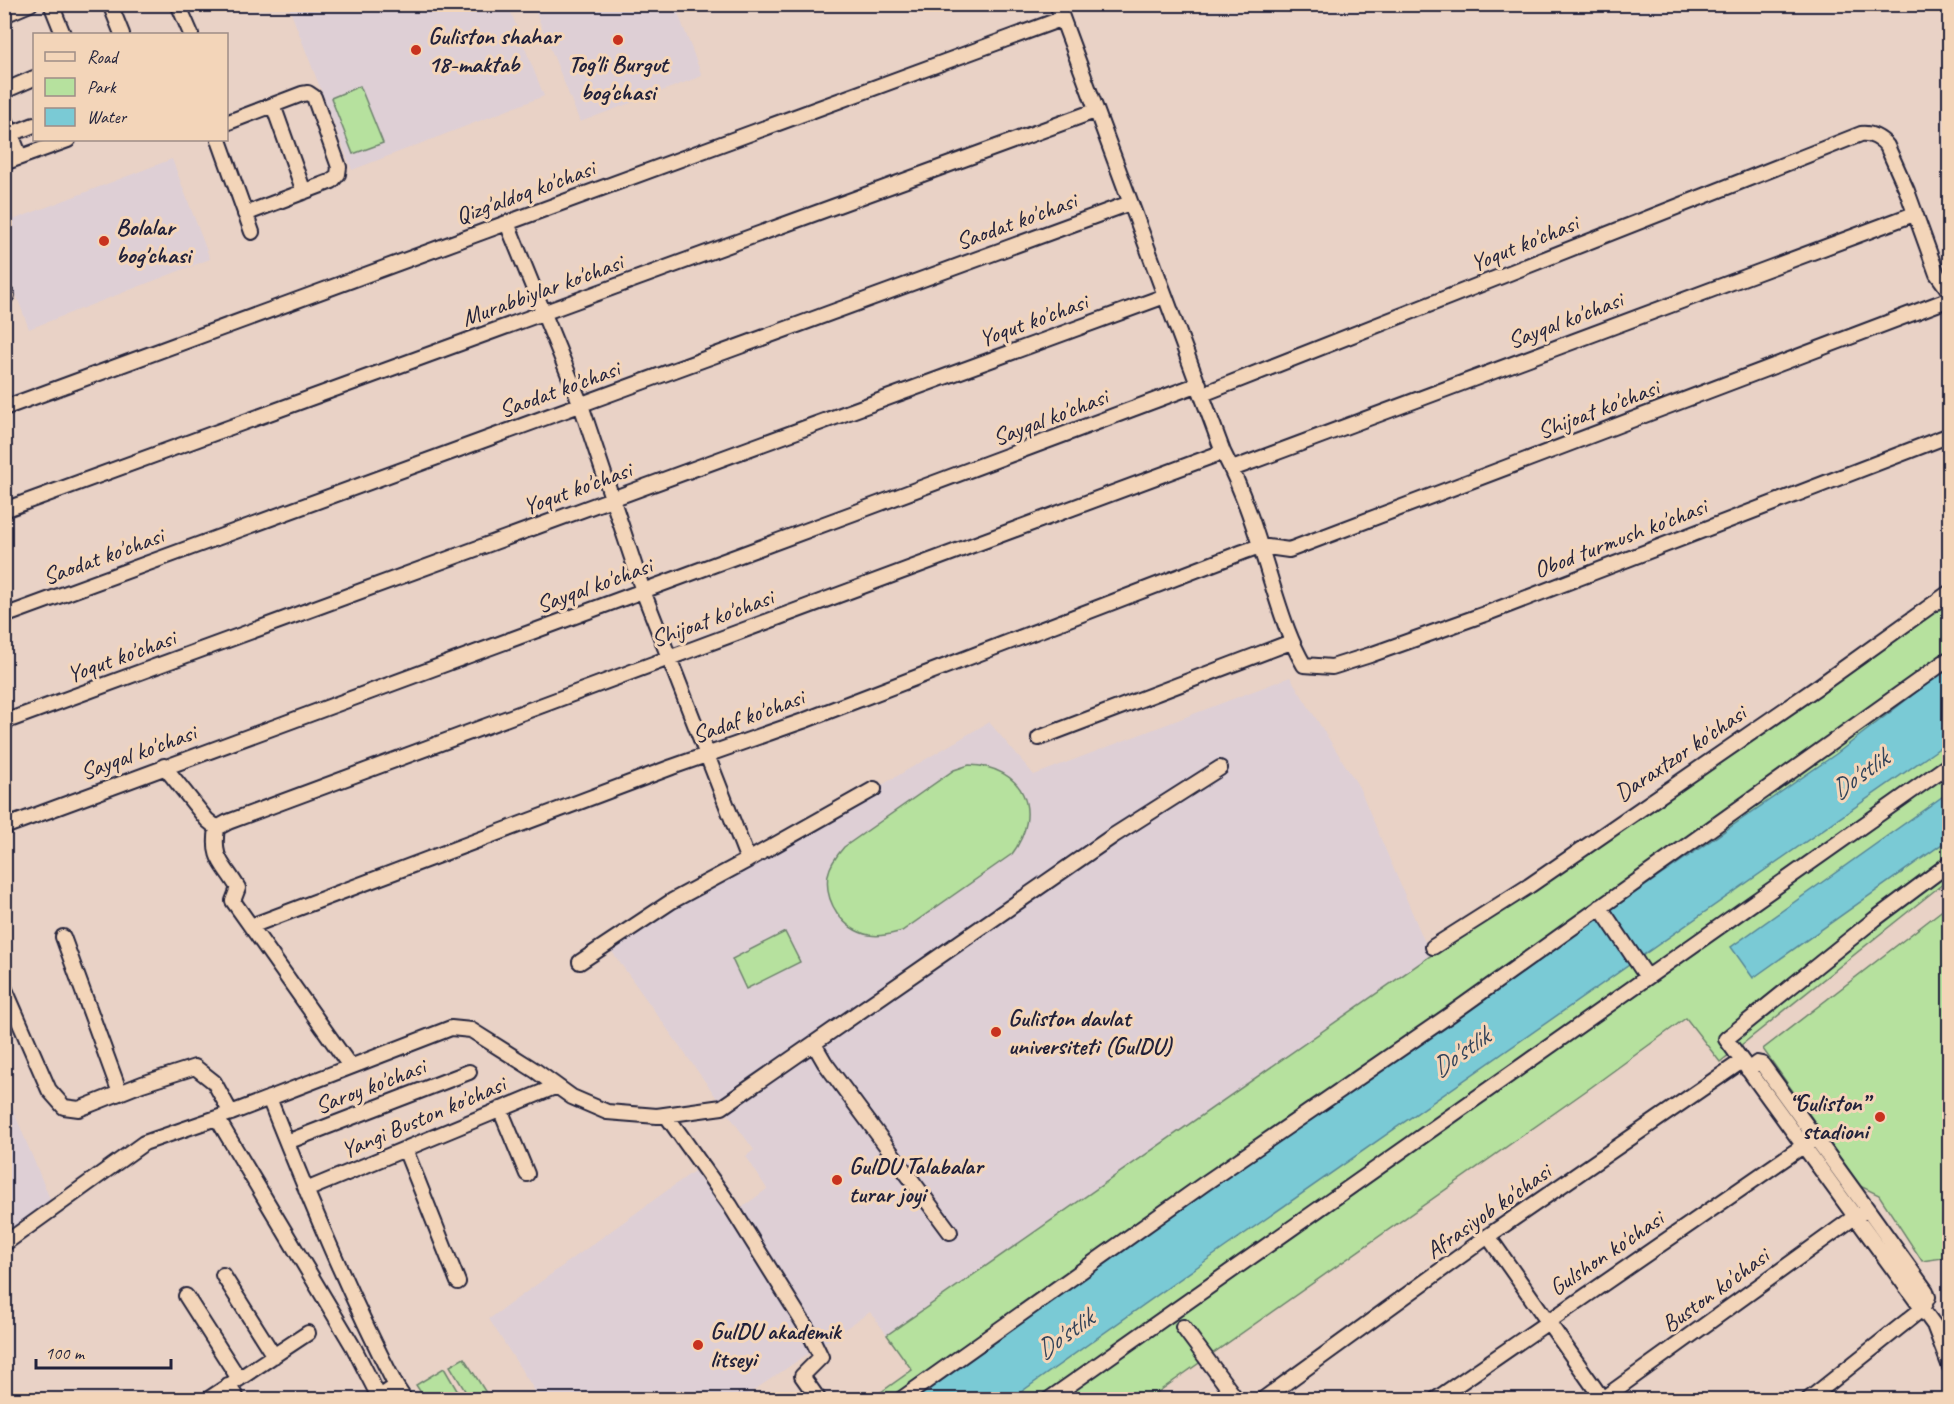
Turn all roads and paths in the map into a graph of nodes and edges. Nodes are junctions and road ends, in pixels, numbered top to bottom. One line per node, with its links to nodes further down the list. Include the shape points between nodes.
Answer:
1 (30, 4): 6 (street)
2 (51, 4): 8 (street)
3 (110, 4): 9 (street)
4 (178, 4): 10 (street)
5 (1057, 4): 7 (street)
6 (4, 15)
7 (1061, 19): 14 (street); 27 (street, Qizg'aldoq ko'chasi)
8 (63, 33)
9 (122, 33)
10 (191, 33)
11 (33, 78): 12 (street)
12 (4, 91)
13 (273, 105): 16 (street); 23 (street); 23 (street, via 302,94 314,97 339,167 332,181)
14 (1095, 111): 24 (street); 32 (street, Murabbiylar ko'chasi)
15 (4, 116): 18 (street)
16 (228, 122)
17 (33, 125): 18 (street)
18 (11, 134): 21 (street)
19 (65, 141): 21 (street)
20 (219, 141): 25 (street)
21 (20, 157): 22 (street)
22 (4, 163)
23 (304, 192): 25 (street)
24 (1130, 203): 30 (street); 34 (street, Saodat ko'chasi)
25 (245, 214): 28 (street)
26 (1914, 214): 29 (street, via 1937,274); 33 (street, Yoqut ko'chasi, via 1887,146 1873,136 1861,134); 38 (street, Sayqal ko'chasi)
27 (507, 223): 32 (street); 35 (street, Qizg'aldoq ko'chasi)
28 (252, 232)
29 (1950, 292)
30 (1165, 296): 33 (street); 39 (street, Yoqut ko'chasi)
31 (1950, 299): 41 (street, Shijoat ko'chasi, via 1289,550)
32 (544, 313): 34 (street); 40 (street, Murabbiylar ko'chasi)
33 (1201, 389): 37 (street); 42 (street, Sayqal ko'chasi)
34 (581, 405): 39 (street); 44 (street, Saodat ko'chasi)
35 (4, 408)
36 (1950, 435): 45 (street, Obod turmush ko'chasi, via 1496,610 1332,667 1304,665)
37 (1223, 452): 38 (street); 46 (street, Shijoat ko'chasi)
38 (1232, 469): 41 (street)
39 (613, 499): 42 (street); 48 (street, Yoqut ko'chasi)
40 (4, 510)
41 (1260, 546): 45 (street); 50 (street, Sadaf ko'chasi)
42 (643, 591): 46 (street); 52 (street, Sayqal ko'chasi)
43 (1950, 592): 62 (street, Daraxtzor ko'chasi, via 1529,886)
44 (4, 616)
45 (1291, 642): 49 (street)
46 (670, 658): 50 (street); 56 (street, Shijoat ko'chasi)
47 (1950, 658): 59 (street)
48 (4, 722)
49 (1039, 738)
50 (707, 755): 57 (street); 60 (street, Sadaf ko'chasi)
51 (1950, 764): 64 (street)
52 (164, 766): 55 (street, Sayqal ko'chasi); 56 (street)
53 (1220, 768): 66 (street, via 1103,843)
54 (874, 789): 57 (street)
55 (4, 827)
56 (217, 828): 60 (street, via 216,854 238,888 233,901)
57 (748, 860): 63 (street, via 672,901)
58 (1950, 863): 68 (street, via 1726,1039)
59 (1600, 906): 64 (street); 104 (street)
60 (251, 926): 67 (street)
61 (63, 937): 71 (street)
62 (1433, 947)
63 (580, 962)
64 (1647, 977): 105 (street)
65 (4, 987): 71 (street, via 50,1090 64,1107 79,1109)
66 (814, 1044): 75 (street, via 722,1107); 84 (street)
67 (350, 1066): 70 (street, via 451,1028 471,1030); 72 (street)
68 (1745, 1066): 77 (street, via 1762,1064); 79 (street); 85 (street, Afrasiyob ko'chasi)
69 (469, 1072): 78 (street, Saroy ko'chasi)
70 (557, 1086): 73 (street, Yangi Buston ko'chasi); 75 (street, via 607,1112)
71 (120, 1093): 74 (street, via 195,1068 214,1082)
72 (269, 1098): 74 (street); 78 (street)
73 (500, 1109): 80 (street, Yangi Buston ko'chasi); 81 (street)
74 (231, 1113): 76 (street)
75 (666, 1115): 103 (street, via 730,1206 809,1332 821,1357 802,1376)
76 (217, 1118): 86 (street, via 144,1143); 98 (street, via 354,1348)
77 (1816, 1137): 79 (street, Gulshon ko'chasi); 83 (street)
78 (286, 1142): 82 (street)
79 (1803, 1145): 83 (street); 91 (street, Gulshon ko'chasi)
80 (405, 1149): 82 (street, Yangi Buston ko'chasi); 88 (street)
81 (527, 1174)
82 (306, 1190): 97 (street, via 367,1331)
83 (1862, 1213): 90 (street); 99 (street, Buston ko'chasi)
84 (950, 1232)
85 (1488, 1236): 91 (street); 107 (street, Afrasiyob ko'chasi)
86 (4, 1244)
87 (223, 1275): 94 (street)
88 (458, 1282)
89 (186, 1296): 96 (street)
90 (1922, 1309): 95 (street, via 1934,1325); 109 (street)
91 (1548, 1321): 99 (street); 108 (street, Gulshon ko'chasi)
92 (1183, 1327): 106 (street)
93 (308, 1333): 94 (street)
94 (274, 1356): 96 (street)
95 (1950, 1367)
96 (233, 1382): 100 (street); 101 (street)
97 (396, 1386): 98 (street); 102 (street)
98 (377, 1398)
99 (1602, 1399)
100 (207, 1400)
101 (238, 1400)
102 (405, 1400)
103 (819, 1400)
104 (900, 1400)
105 (1048, 1400)
106 (1237, 1400)
107 (1262, 1400)
108 (1435, 1400)
109 (1808, 1400)

